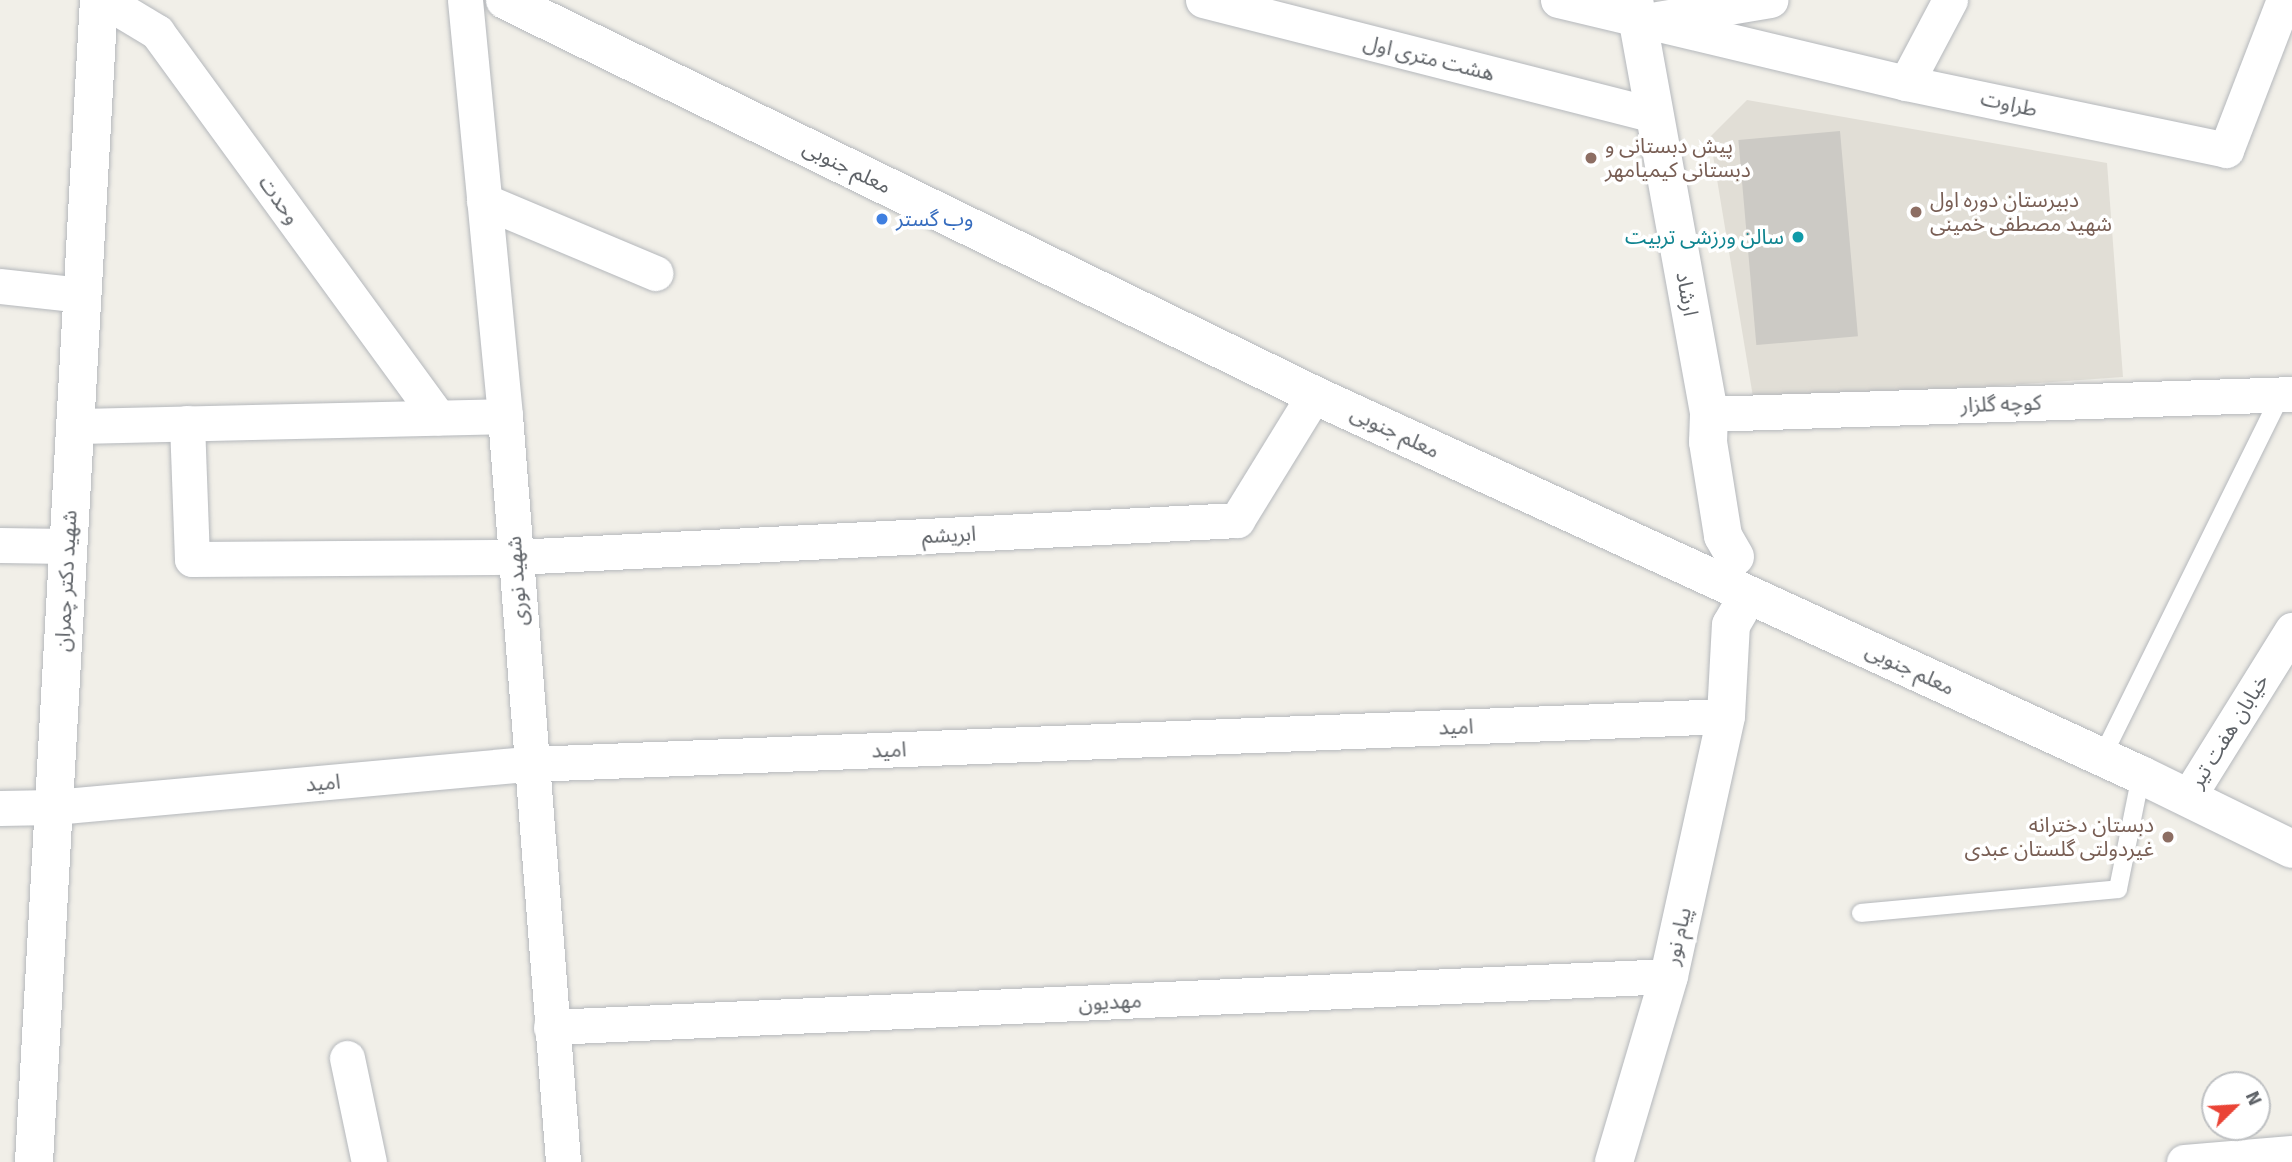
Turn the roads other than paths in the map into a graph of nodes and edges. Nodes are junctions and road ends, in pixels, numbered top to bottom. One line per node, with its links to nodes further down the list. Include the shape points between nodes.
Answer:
1 (99, 0): 16 (main road, شهید دکتر چمران)
2 (104, 0): 20 (street, وحدت, via 157,32)
3 (465, 0): 13 (street, شهید نوری)
4 (505, 0): 18 (main road, معلم جنوبی)
5 (1203, 0): 12 (street, هشت متری اول)
6 (1558, 0): 10 (street, طراوت)
7 (1950, 0): 11 (street)
8 (2284, 0): 11 (street, طراوت, via 2226,150)
9 (1753, 2): 10 (street)
10 (1635, 11): 11 (street, طراوت); 12 (main road, ارشاد)
11 (1906, 83)
12 (1654, 115): 21 (main road, ارشاد)
13 (484, 201): 14 (street); 19 (street, شهید نوری)
14 (655, 273)
15 (0, 286): 16 (street)
16 (82, 295): 23 (main road, شهید دکتر چمران)
17 (2286, 394): 21 (street, کوچه گلزار); 30 (lane)
18 (1314, 395): 26 (street, ابریشم, via 1237,520); 27 (main road, معلم جنوبی)
19 (505, 416): 20 (street); 26 (street, شهید نوری)
20 (438, 418): 22 (street)
21 (1710, 418): 27 (main road, ارشاد, via 1708,442 1723,536)
22 (187, 423): 23 (street); 26 (street, via 192,559)
23 (75, 426): 25 (main road, شهید دکتر چمران)
24 (0, 545): 25 (street)
25 (68, 546): 34 (main road, شهید دکتر چمران)
26 (515, 557): 31 (street, شهید نوری)
27 (1737, 586): 29 (main road, پیام نور, via 1742,626 1737,689); 30 (main road, معلم جنوبی)
28 (2290, 636): 33 (street, خیابان هفت تیر)
29 (1727, 711): 31 (street, امید); 38 (main road, پیام نور)
30 (2102, 757): 32 (main road, معلم جنوبی)
31 (531, 764): 34 (street, امید); 39 (street, شهید نوری)
32 (2141, 775): 33 (main road, معلم جنوبی); 37 (lane, via 2118,889)
33 (2188, 797): 36 (main road, معلم جنوبی)
34 (54, 807): 35 (street, امید); 42 (main road, شهید دکتر چمران)
35 (0, 808)
36 (2292, 849)
37 (1861, 914)
38 (1669, 976): 39 (street, مهدیون); 45 (main road, پیام نور)
39 (551, 1027): 44 (street, شهید نوری)
40 (347, 1058): 43 (street)
41 (2292, 1153): 46 (street)
42 (34, 1162)
43 (369, 1162)
44 (563, 1162)
45 (1614, 1162)
46 (2184, 1162)

